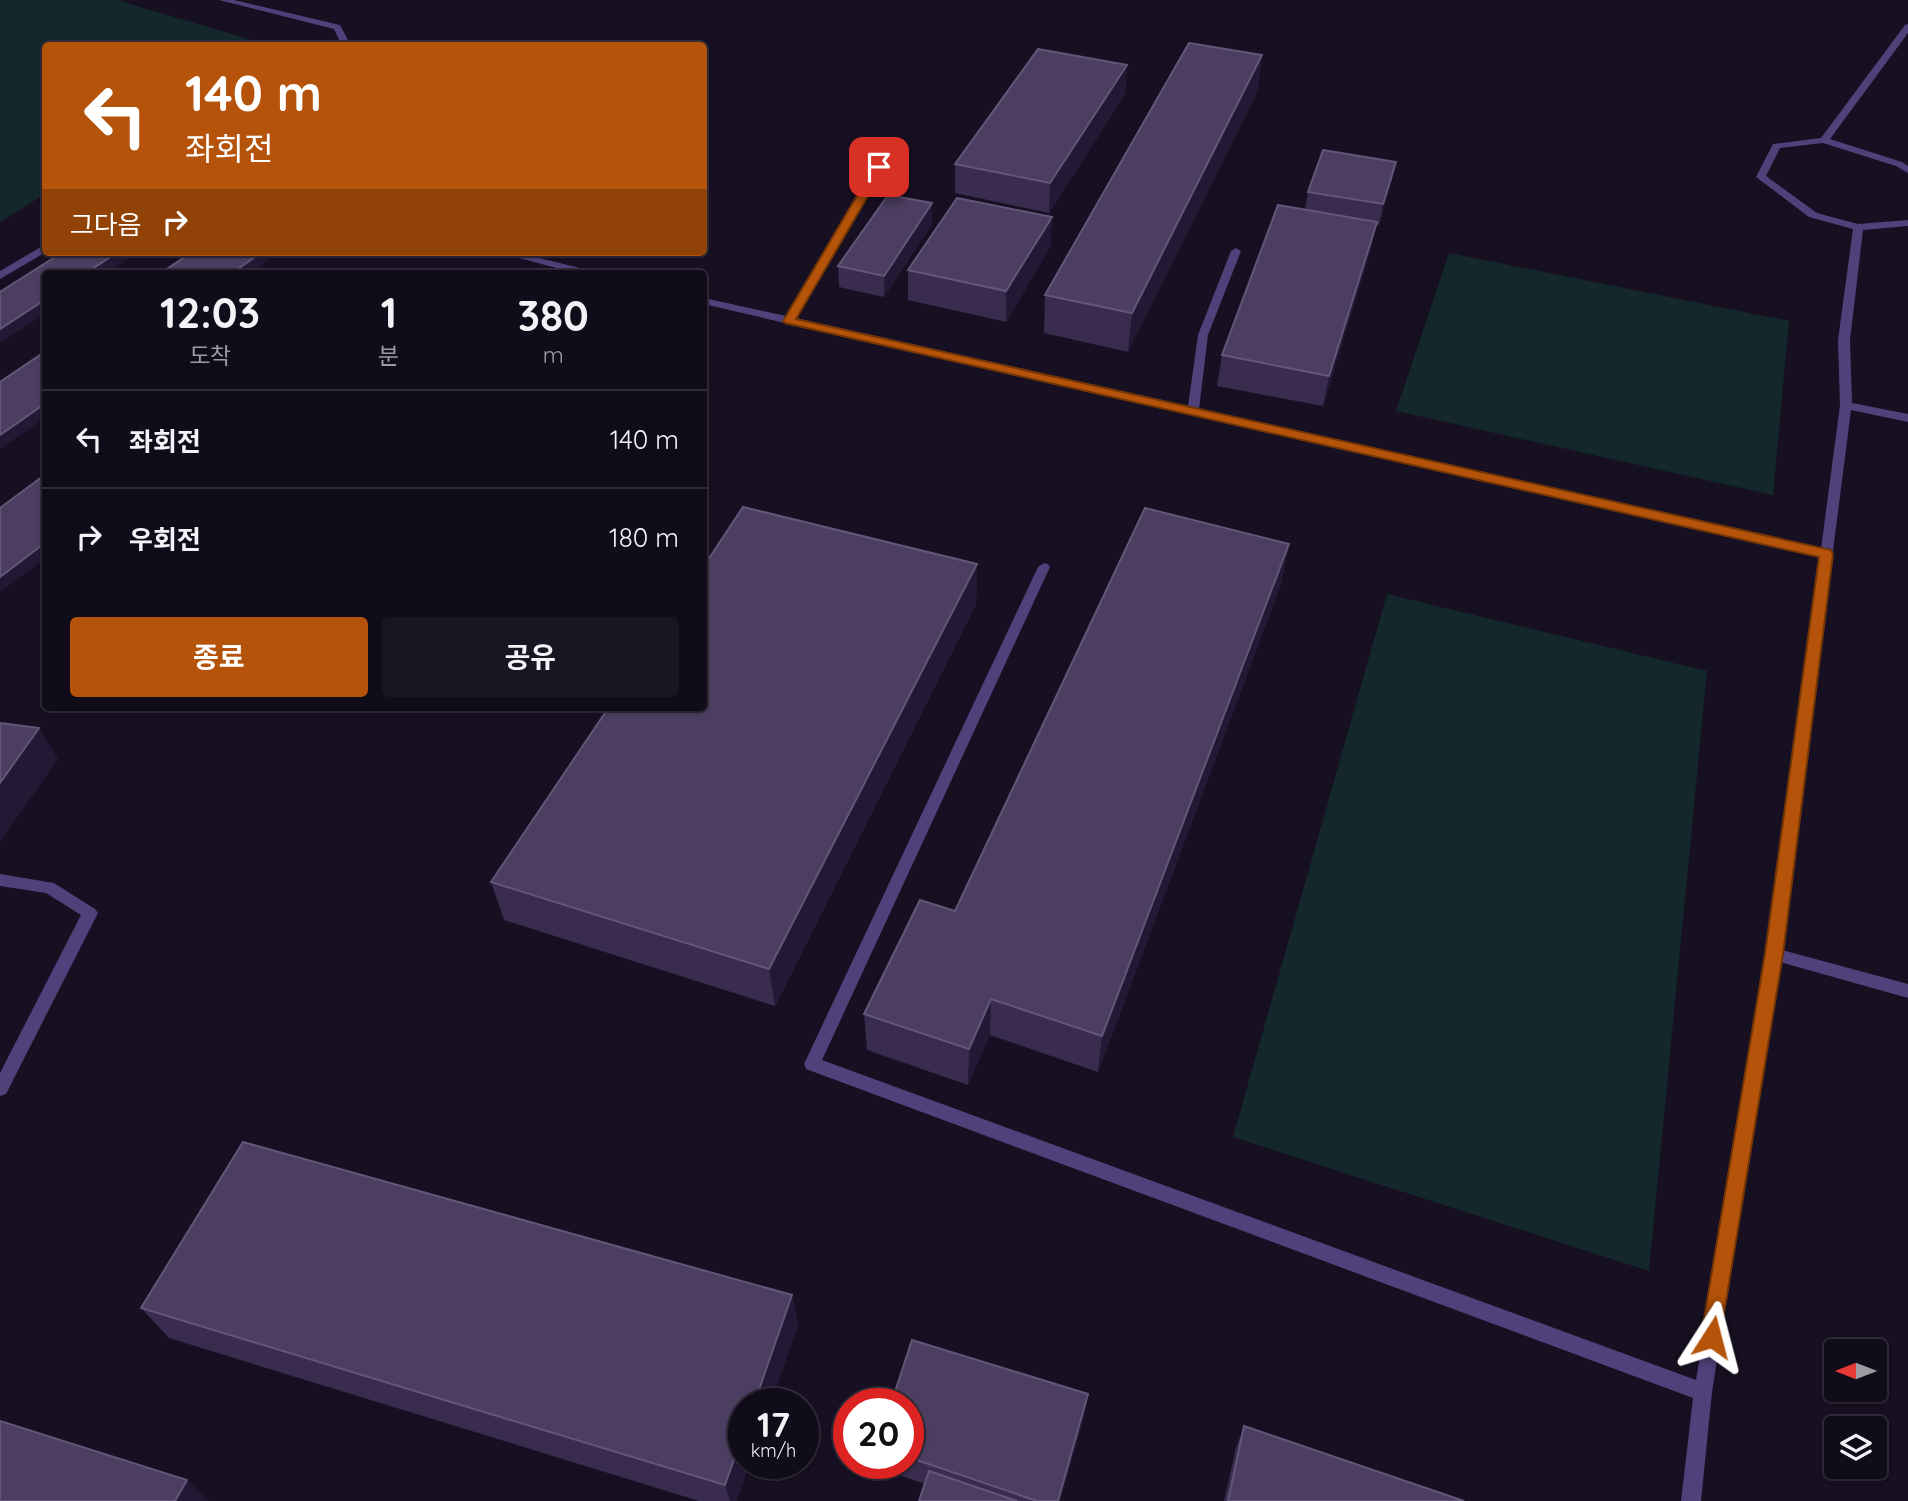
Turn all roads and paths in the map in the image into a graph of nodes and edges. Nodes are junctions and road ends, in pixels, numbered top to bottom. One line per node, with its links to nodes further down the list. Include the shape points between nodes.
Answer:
1 (223, 0): 3 (lane, via 337,27)
2 (1908, 27): 4 (lane)
3 (344, 42)
4 (1824, 139): 6 (lane); 8 (lane, via 1776,146 1761,177 1813,215)
5 (892, 145): 15 (lane)
6 (1908, 170)
7 (1908, 223): 8 (lane)
8 (1858, 227): 16 (lane, via 1844,340)
9 (42, 250): 13 (lane)
10 (1236, 251): 17 (lane, via 1203,335)
11 (518, 256): 12 (lane)
12 (575, 270)
13 (0, 276)
14 (707, 302): 15 (lane)
15 (789, 321): 17 (lane)
16 (1846, 405): 18 (lane); 19 (lane)
17 (1193, 410): 19 (lane)
18 (1908, 418)
19 (1826, 554): 22 (lane)
20 (1044, 567): 25 (lane, via 812,1064)
21 (0, 880): 24 (lane, via 50,887 90,913)
22 (1774, 954): 23 (lane); 25 (lane)
23 (1908, 991)
24 (0, 1089)
25 (1703, 1391): 26 (lane)
26 (1691, 1501)

